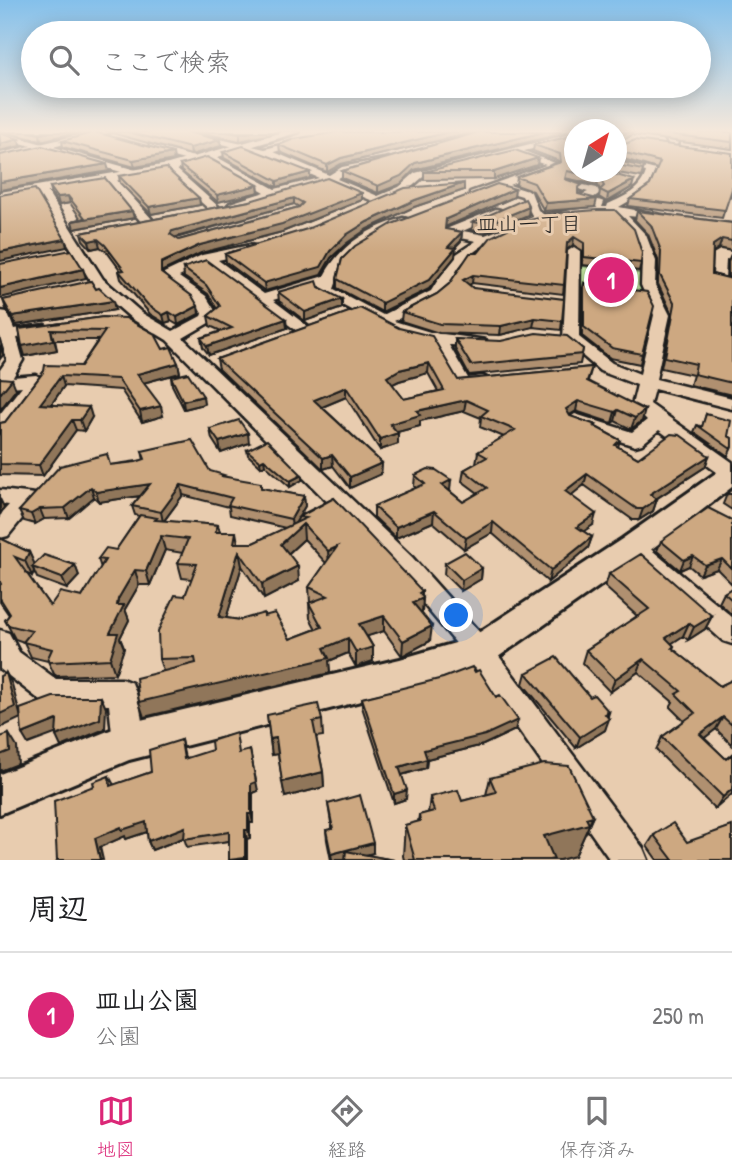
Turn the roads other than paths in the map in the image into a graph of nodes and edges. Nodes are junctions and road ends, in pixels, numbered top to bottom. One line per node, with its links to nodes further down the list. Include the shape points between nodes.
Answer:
1 (133, 172): 11 (street)
2 (148, 172): 11 (street)
3 (173, 172): 29 (street)
4 (231, 172): 22 (street)
5 (310, 172): 15 (street)
6 (341, 172): 15 (street)
7 (430, 172): 20 (street)
8 (534, 172): 18 (street)
9 (632, 172): 14 (street)
10 (646, 172): 14 (street)
11 (139, 174): 13 (street)
12 (12, 177): 21 (street)
13 (110, 179): 21 (street); 34 (street, via 154,221)
14 (644, 179): 27 (street, via 642,190)
15 (328, 180): 22 (street); 25 (street)
16 (570, 183): 27 (street, via 595,193 583,198)
17 (463, 184): 18 (street)
18 (496, 185): 24 (street); 26 (street, via 517,189)
19 (427, 187): 20 (street)
20 (403, 188): 25 (street)
21 (41, 190): 23 (street); 47 (street, via 76,244 92,283)
22 (273, 192): 29 (street)
23 (0, 196)
24 (463, 198)
25 (378, 200): 28 (street)
26 (518, 202): 31 (street); 36 (street, via 450,232)
27 (613, 208): 31 (street); 32 (street); 60 (street, via 640,235 649,261 648,285 662,315)
28 (356, 210)
29 (206, 211): 33 (street)
30 (418, 216): 40 (street, via 354,246 337,260)
31 (541, 218): 36 (street)
32 (679, 218)
33 (222, 223)
34 (135, 224)
35 (238, 236): 39 (street, via 259,247)
36 (486, 239): 48 (street, via 457,260 436,294)
37 (574, 251): 57 (street, via 565,339)
38 (732, 256): 41 (street, via 720,254 718,282)
39 (207, 258): 42 (street); 51 (street, via 169,276 201,299 211,317)
40 (330, 279): 42 (street); 44 (street, via 326,291)
41 (732, 284)
42 (261, 299): 52 (street, via 310,328)
43 (3, 309): 50 (street)
44 (361, 310): 45 (street); 48 (street)
45 (338, 318)
46 (117, 319): 47 (street)
47 (144, 320): 51 (street)
48 (382, 321): 53 (street)
49 (66, 326): 50 (street)
50 (8, 334): 61 (street, via 15,360)
51 (173, 337): 56 (street)
52 (278, 340)
53 (439, 341): 54 (street); 59 (street, via 463,384)
54 (500, 343)
55 (226, 358): 56 (street)
56 (200, 367): 72 (street, via 404,564)
57 (608, 368): 58 (street); 60 (street)
58 (582, 371)
59 (502, 379)
60 (646, 382): 62 (street); 64 (street, via 641,405)
61 (0, 383): 65 (street, via 36,380)
62 (732, 404)
63 (575, 420): 64 (street, via 635,440)
64 (658, 421): 66 (street, via 708,450)
65 (0, 427)
66 (732, 473): 69 (street, via 705,505)
67 (0, 497): 68 (street, via 27,499)
68 (0, 530)
69 (633, 547): 70 (street); 72 (street)
70 (732, 633)
71 (0, 641): 73 (street, via 9,660 51,692 122,692)
72 (480, 651): 73 (street); 75 (street)
73 (128, 741): 74 (street)
74 (0, 794)
75 (631, 860)

